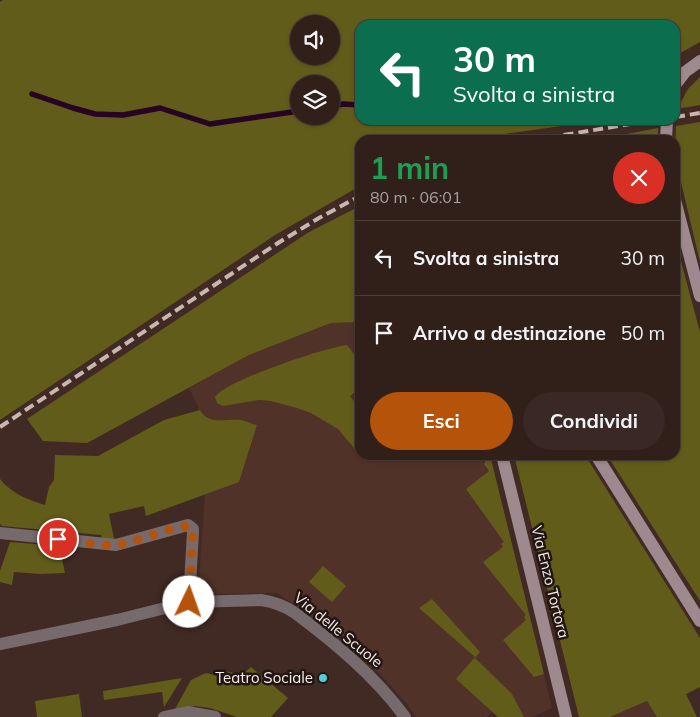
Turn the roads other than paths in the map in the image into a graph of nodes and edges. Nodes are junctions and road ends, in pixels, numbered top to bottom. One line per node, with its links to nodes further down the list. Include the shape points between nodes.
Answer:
1 (700, 61): 2 (street)
2 (680, 78)
3 (680, 219): 4 (street)
4 (700, 296)
5 (503, 460): 14 (street, Via Enzo Tortora)
6 (599, 460): 9 (street)
7 (0, 533): 8 (street, via 116,545 188,525 193,532)
8 (189, 602): 10 (street, Via delle Scuole); 13 (street, Via delle Scuole, via 261,600 284,606 372,678)
9 (700, 621)
10 (0, 644)
11 (164, 717): 12 (street, via 188,712)
12 (215, 717)
13 (405, 717)
14 (566, 717)

